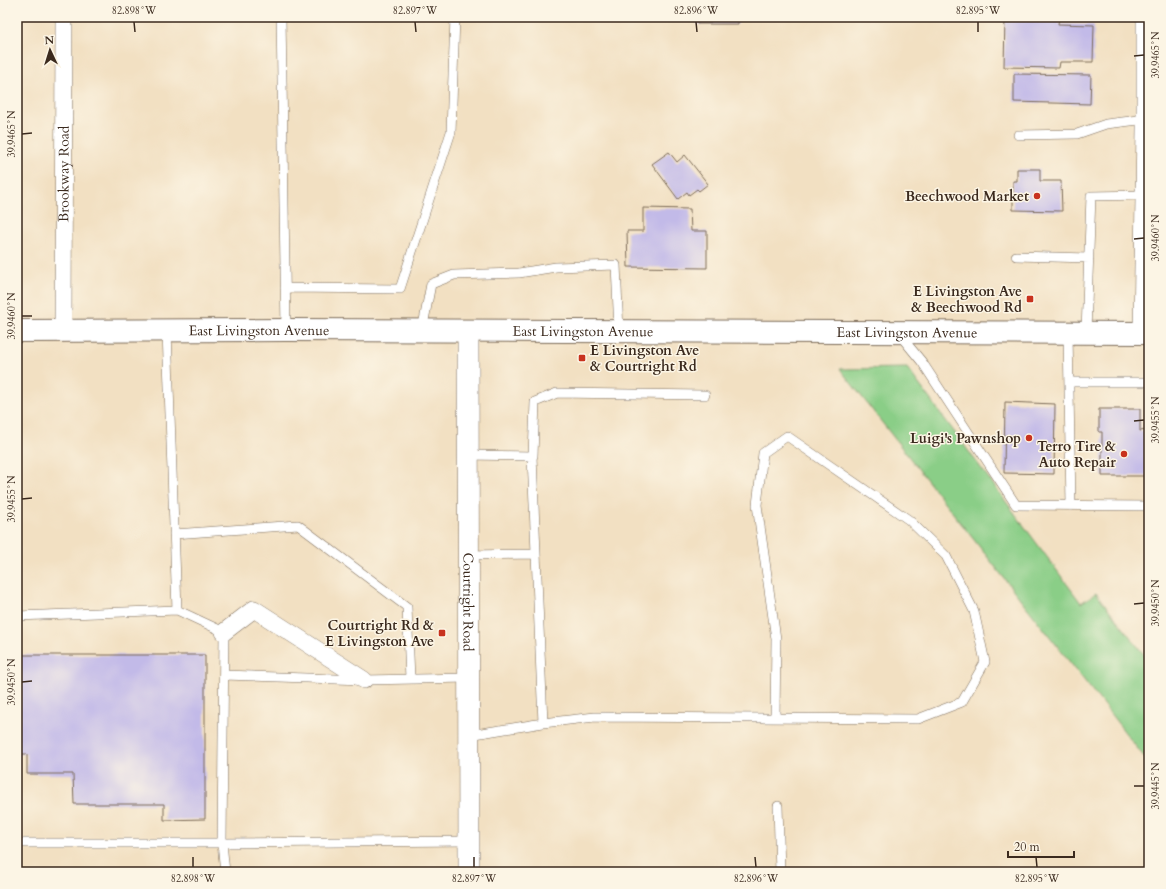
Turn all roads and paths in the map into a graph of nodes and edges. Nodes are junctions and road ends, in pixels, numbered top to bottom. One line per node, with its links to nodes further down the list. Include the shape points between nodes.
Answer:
1 (64, 17): 15 (street, Brookway Road)
2 (281, 17): 12 (lane)
3 (455, 17): 12 (lane, via 451,132 400,289)
4 (1148, 24): 5 (street)
5 (1147, 119): 6 (lane, via 1106,124 1077,134); 7 (street)
6 (1018, 135)
7 (1148, 148): 8 (street)
8 (1146, 195): 9 (street); 11 (lane, via 1091,196)
9 (1147, 255): 22 (street)
10 (1016, 256): 11 (lane)
11 (1089, 258): 21 (lane)
12 (285, 288): 13 (lane)
13 (286, 330): 16 (main road, East Livingston Avenue); 17 (main road, East Livingston Avenue)
14 (17, 331): 15 (main road, East Livingston Avenue)
15 (63, 331): 16 (main road, East Livingston Avenue)
16 (167, 331): 30 (lane)
17 (422, 331): 18 (main road, East Livingston Avenue); 19 (lane, via 431,284 454,275 519,273 556,267 616,265)
18 (468, 331): 19 (main road, East Livingston Avenue); 26 (street, Courtright Road)
19 (620, 332): 20 (main road, East Livingston Avenue)
20 (897, 332): 21 (main road, East Livingston Avenue); 28 (lane, via 922,362 1016,505)
21 (1077, 333): 22 (main road, East Livingston Avenue); 23 (lane)
22 (1147, 333)
23 (1068, 382): 24 (lane); 28 (lane)
24 (1149, 382)
25 (705, 395): 27 (lane, via 557,393 535,402)
26 (468, 455): 27 (lane); 32 (street, Courtright Road)
27 (532, 456): 31 (lane)
28 (1071, 506): 29 (lane)
29 (1149, 506)
30 (174, 534): 33 (lane); 38 (lane, via 298,525 407,607)
31 (536, 554): 32 (lane); 41 (lane)
32 (468, 555): 37 (street, Courtright Road)
33 (177, 610): 34 (lane); 35 (lane)
34 (17, 616)
35 (224, 632): 36 (lane); 39 (street, via 254,609)
36 (224, 675): 39 (lane); 46 (lane)
37 (469, 678): 38 (lane); 42 (street, Courtright Road)
38 (410, 679): 39 (lane)
39 (364, 680)
40 (775, 718): 40 (lane, via 918,719 962,702 985,662 974,611 946,556 909,520 787,436 763,453 757,505 776,639); 41 (lane, via 595,717)
41 (543, 722): 42 (lane)
42 (469, 735): 44 (street, Courtright Road)
43 (778, 806): 49 (lane)
44 (469, 840): 46 (lane); 48 (street, Courtright Road)
45 (17, 843): 46 (lane)
46 (222, 843): 47 (lane)
47 (224, 872)
48 (469, 872)
49 (780, 872)

